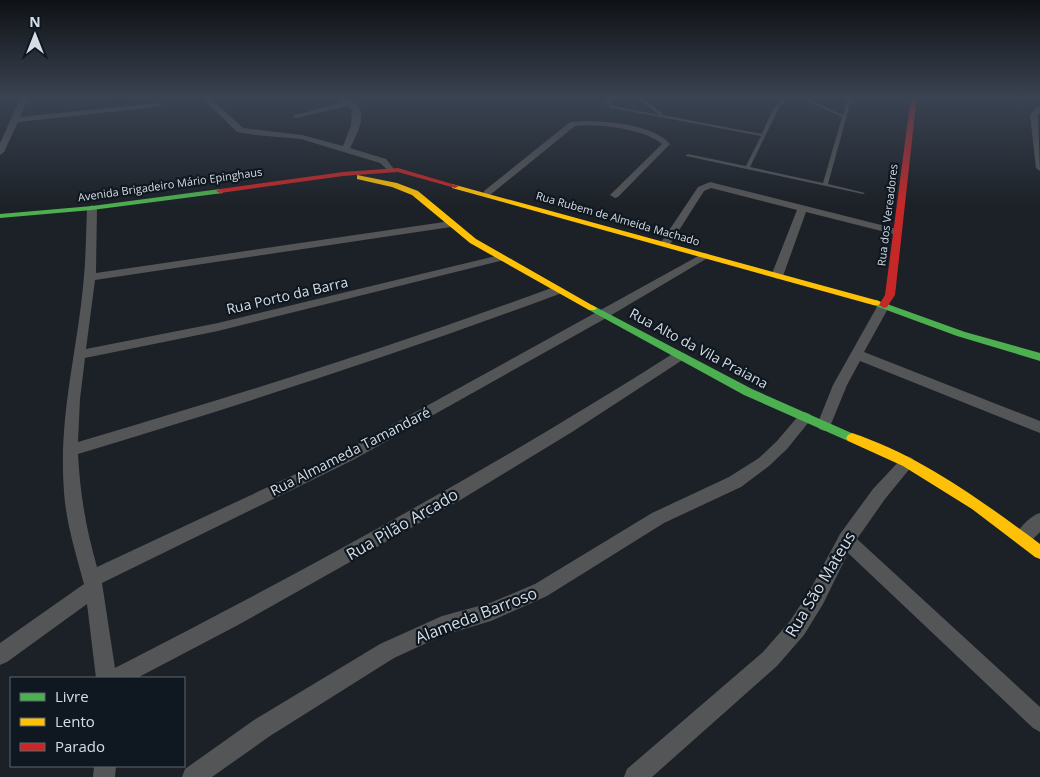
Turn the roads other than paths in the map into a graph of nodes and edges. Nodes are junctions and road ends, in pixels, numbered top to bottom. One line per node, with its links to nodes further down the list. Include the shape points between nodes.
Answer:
1 (9, 133): 12 (street)
2 (258, 133): 11 (street, via 302,137)
3 (352, 133): 11 (street)
4 (561, 133): 19 (street)
5 (644, 133): 21 (street, via 664,140 666,144)
6 (753, 133): 10 (lane)
7 (840, 133): 18 (lane)
8 (909, 133): 26 (street, Rua dos Vereadores)
9 (1036, 133): 15 (street)
10 (762, 135): 14 (lane)
11 (345, 150): 16 (street, via 383,162)
12 (0, 152)
13 (688, 155): 14 (lane)
14 (747, 168): 18 (lane)
15 (1040, 168)
16 (390, 169): 17 (street, Rua Rubem de Almeida Machado); 19 (street, Rua Rubem de Almeida Machado)
17 (344, 174): 22 (street, Avenida Brigadeiro Mário Epinghaus); 25 (street, Rua Alto da Vila Praiana, via 406,190 431,204)
18 (825, 185): 20 (lane)
19 (486, 193): 27 (street, Rua Rubem de Almeida Machado)
20 (863, 193)
21 (615, 195)
22 (92, 208): 24 (street, Avenida Brigadeiro Mário Epinghaus); 31 (street)
23 (803, 208): 26 (street); 27 (street, via 718,186 704,186); 30 (street)
24 (0, 216)
25 (451, 224): 29 (street, Rua Alto da Vila Praiana); 31 (street)
26 (897, 232): 33 (street, Rua dos Vereadores, via 890,295)
27 (665, 244): 28 (street, Rua Rubem de Almeida Machado)
28 (706, 256): 30 (street, Rua Rubem de Almeida Machado); 34 (street, Rua Almameda Tamandaré)
29 (500, 258): 32 (street, Rua Alto da Vila Praiana); 37 (street, Rua Porto da Barra, via 218,327)
30 (777, 276): 33 (street, Rua Rubem de Almeida Machado)
31 (90, 277): 37 (street)
32 (558, 290): 34 (street, Rua Alto da Vila Praiana); 42 (street, via 288,386)
33 (884, 305): 35 (street, via 985,344); 36 (street)
34 (604, 314): 38 (street, Rua Alto da Vila Praiana); 48 (street, Rua Almameda Tamandaré, via 348,456)
35 (1036, 353)
36 (856, 354): 40 (street); 41 (street)
37 (80, 355): 42 (street)
38 (679, 356): 39 (street, Rua Alto da Vila Praiana); 51 (street, Rua Pilão Arcado, via 424,512 279,594)
39 (805, 418): 40 (street, Rua Alto da Vila Praiana); 53 (street, Alameda Barroso, via 764,462 735,482 658,518 541,590 491,612 442,626 387,651 262,728)
40 (824, 425): 43 (street, Rua Alto da Vila Praiana)
41 (1040, 427)
42 (70, 450): 48 (street, via 78,529)
43 (907, 462): 45 (street, Rua Alto da Vila Praiana, via 969,499); 46 (street, Rua São Mateus)
44 (1040, 520): 45 (street)
45 (1022, 538): 47 (street, Rua Alto da Vila Praiana)
46 (846, 540): 52 (street); 54 (street, Rua São Mateus, via 797,628 770,659)
47 (1040, 552)
48 (93, 583): 49 (street, Rua Almameda Tamandaré); 50 (street)
49 (0, 655)
50 (106, 677)
51 (119, 677)
52 (1040, 721)
53 (193, 777)
54 (635, 777)

